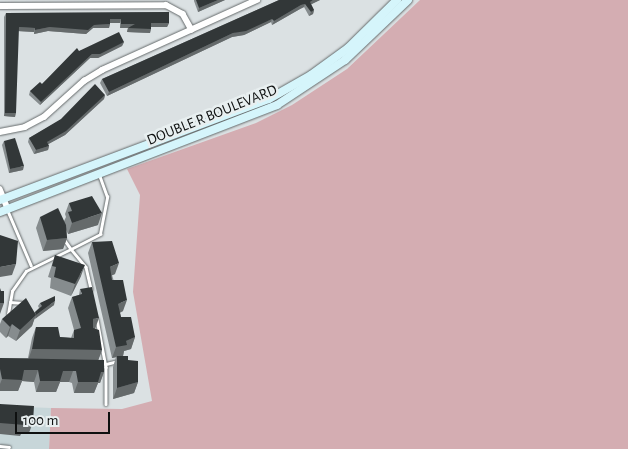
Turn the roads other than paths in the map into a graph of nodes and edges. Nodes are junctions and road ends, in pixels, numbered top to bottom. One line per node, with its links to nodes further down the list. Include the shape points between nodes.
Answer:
1 (257, 0): 5 (street)
2 (396, 0): 9 (main road, DOUBLE R BOULEVARD, via 342,53 269,99)
3 (408, 0): 7 (main road, DOUBLE R BOULEVARD, via 346,60 294,95 249,117)
4 (0, 6): 5 (street, via 166,5 184,14)
5 (192, 30): 6 (street, via 93,75 33,124)
6 (0, 132)
7 (99, 175): 10 (main road, DOUBLE R BOULEVARD); 12 (lane, via 107,197 102,230 98,236)
8 (0, 189): 9 (street)
9 (2, 199): 10 (street)
10 (4, 211): 13 (lane)
11 (61, 230): 12 (lane)
12 (71, 249): 13 (lane); 14 (lane, via 86,267)
13 (32, 266): 15 (lane, via 12,291)
14 (93, 297)
15 (10, 302): 16 (lane, via 21,302); 17 (lane)
16 (26, 306)
17 (6, 316)
18 (97, 316): 20 (lane)
19 (122, 361): 20 (lane)
20 (106, 364): 21 (lane); 22 (lane)
21 (100, 365)
22 (106, 404)
23 (0, 446): 24 (lane)
24 (9, 447)

